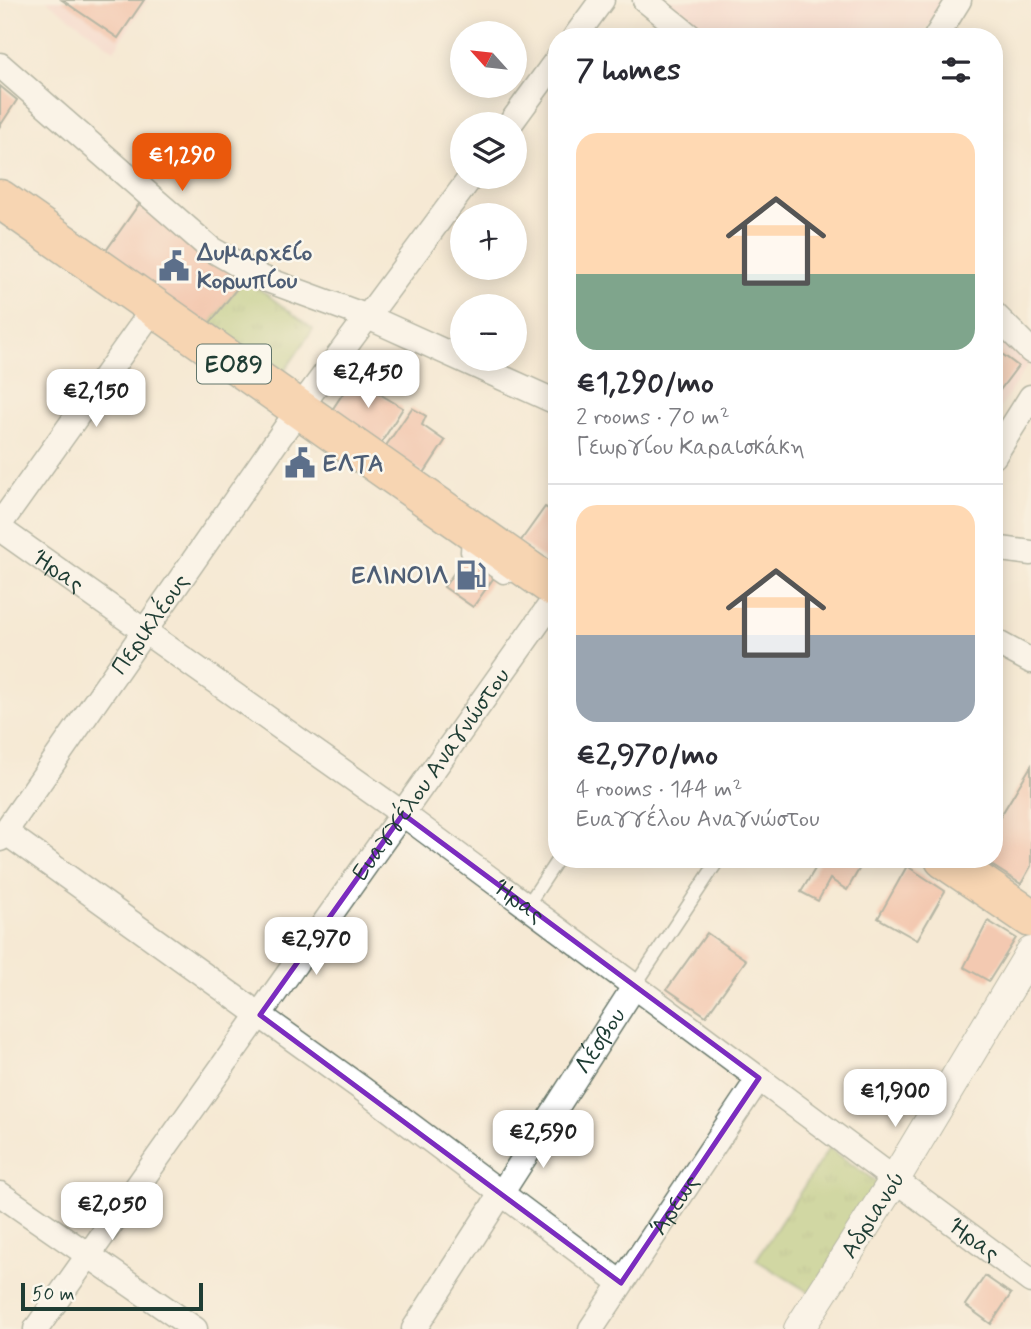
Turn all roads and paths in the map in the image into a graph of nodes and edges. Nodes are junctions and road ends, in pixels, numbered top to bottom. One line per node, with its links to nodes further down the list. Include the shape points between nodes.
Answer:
1 (602, 0): 4 (street)
2 (645, 0): 5 (street)
3 (959, 0): 6 (street)
4 (582, 28)
5 (680, 28)
6 (942, 28)
7 (0, 65): 13 (street, via 211,249 262,278)
8 (548, 72): 9 (street)
9 (519, 112)
10 (462, 189): 13 (street, Περικλέους)
11 (0, 199): 12 (main road, ΕΟ89)
12 (154, 308): 18 (main road, ΕΟ89); 20 (street)
13 (368, 317): 17 (street); 18 (street, Περικλέους)
14 (1003, 323): 15 (street)
15 (1031, 351)
16 (1031, 397): 19 (street)
17 (548, 398)
18 (299, 409): 23 (main road, ΕΟ89); 24 (street, Περικλέους)
19 (1003, 442)
20 (0, 526): 24 (street, Ήρας)
21 (1003, 549): 22 (street)
22 (1031, 553)
23 (548, 586): 27 (street, Ευαγγέλου Αναγνώστου)
24 (145, 631): 27 (street, Ήρας); 28 (street, Περικλέους)
25 (1003, 646): 26 (street)
26 (1031, 661)
27 (402, 814): 32 (street, Ήρας); 36 (street, Ευαγγέλου Αναγνώστου)
28 (2, 835): 36 (street)
29 (552, 868): 32 (lane)
30 (713, 868): 35 (lane, Λέσβου)
31 (957, 868): 33 (main road)
32 (527, 906): 35 (street, Ήρας)
33 (1031, 918)
34 (1031, 952): 38 (street, Αδριανού)
35 (634, 987): 37 (street, Ήρας); 40 (street, Λέσβου)
36 (260, 1015): 40 (street); 41 (street, Ευαγγέλου Αναγνώστου)
37 (759, 1078): 38 (street, Ήρας); 43 (street, Άρεως)
38 (895, 1179): 42 (street, Ήρας); 48 (street, Αδριανού)
39 (0, 1194): 41 (street)
40 (501, 1194): 43 (street); 46 (street, Λέσβου)
41 (89, 1254): 44 (street, Ευαγγέλου Αναγνώστου); 45 (street)
42 (1031, 1281)
43 (621, 1283): 47 (street, Άρεως)
44 (36, 1329)
45 (195, 1329)
46 (414, 1329)
47 (591, 1329)
48 (799, 1329)

